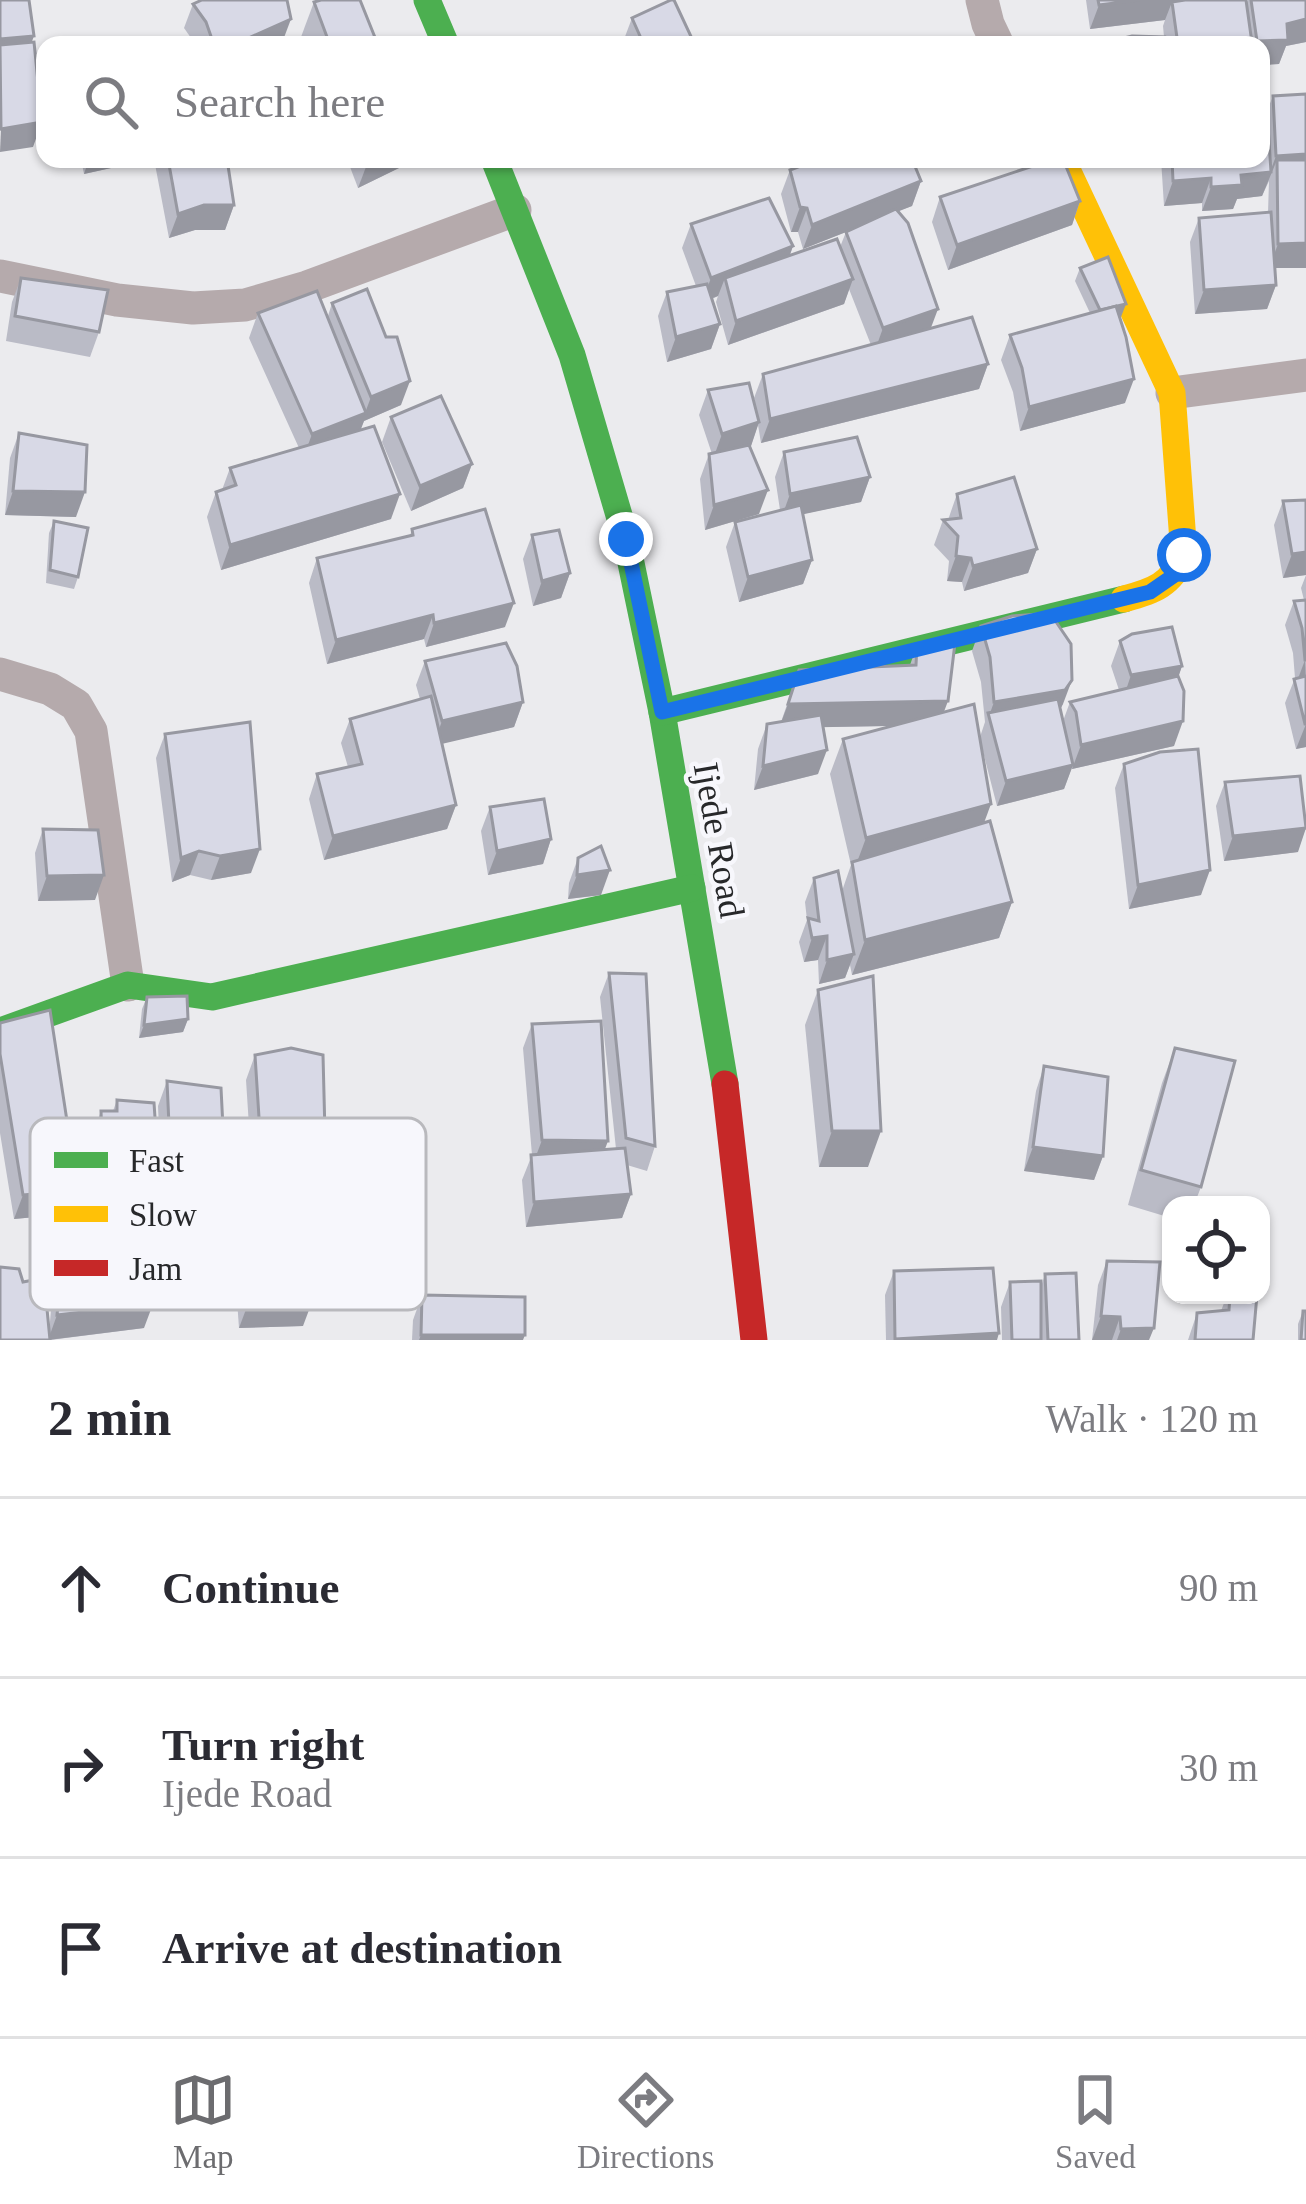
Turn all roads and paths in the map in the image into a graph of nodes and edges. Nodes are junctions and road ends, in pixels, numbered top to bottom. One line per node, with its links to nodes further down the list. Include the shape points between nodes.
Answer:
1 (427, 0): 3 (street)
2 (982, 0): 4 (street)
3 (442, 36)
4 (994, 36)
5 (498, 168): 7 (street, Ijede Road)
6 (1066, 168): 10 (street)
7 (515, 210): 8 (street, via 245,305 117,300); 12 (street, Ijede Road, via 572,355 626,539)
8 (0, 276)
9 (1306, 375): 10 (street)
10 (1172, 392): 12 (street, via 1184,555 1176,574 1150,592)
11 (0, 674): 14 (street, via 76,705 91,731)
12 (662, 712): 13 (street, Ijede Road)
13 (692, 888): 14 (street, via 212,997); 16 (street, Ijede Road, via 723,1068)
14 (128, 985): 15 (street)
15 (0, 1031)
16 (754, 1340)

